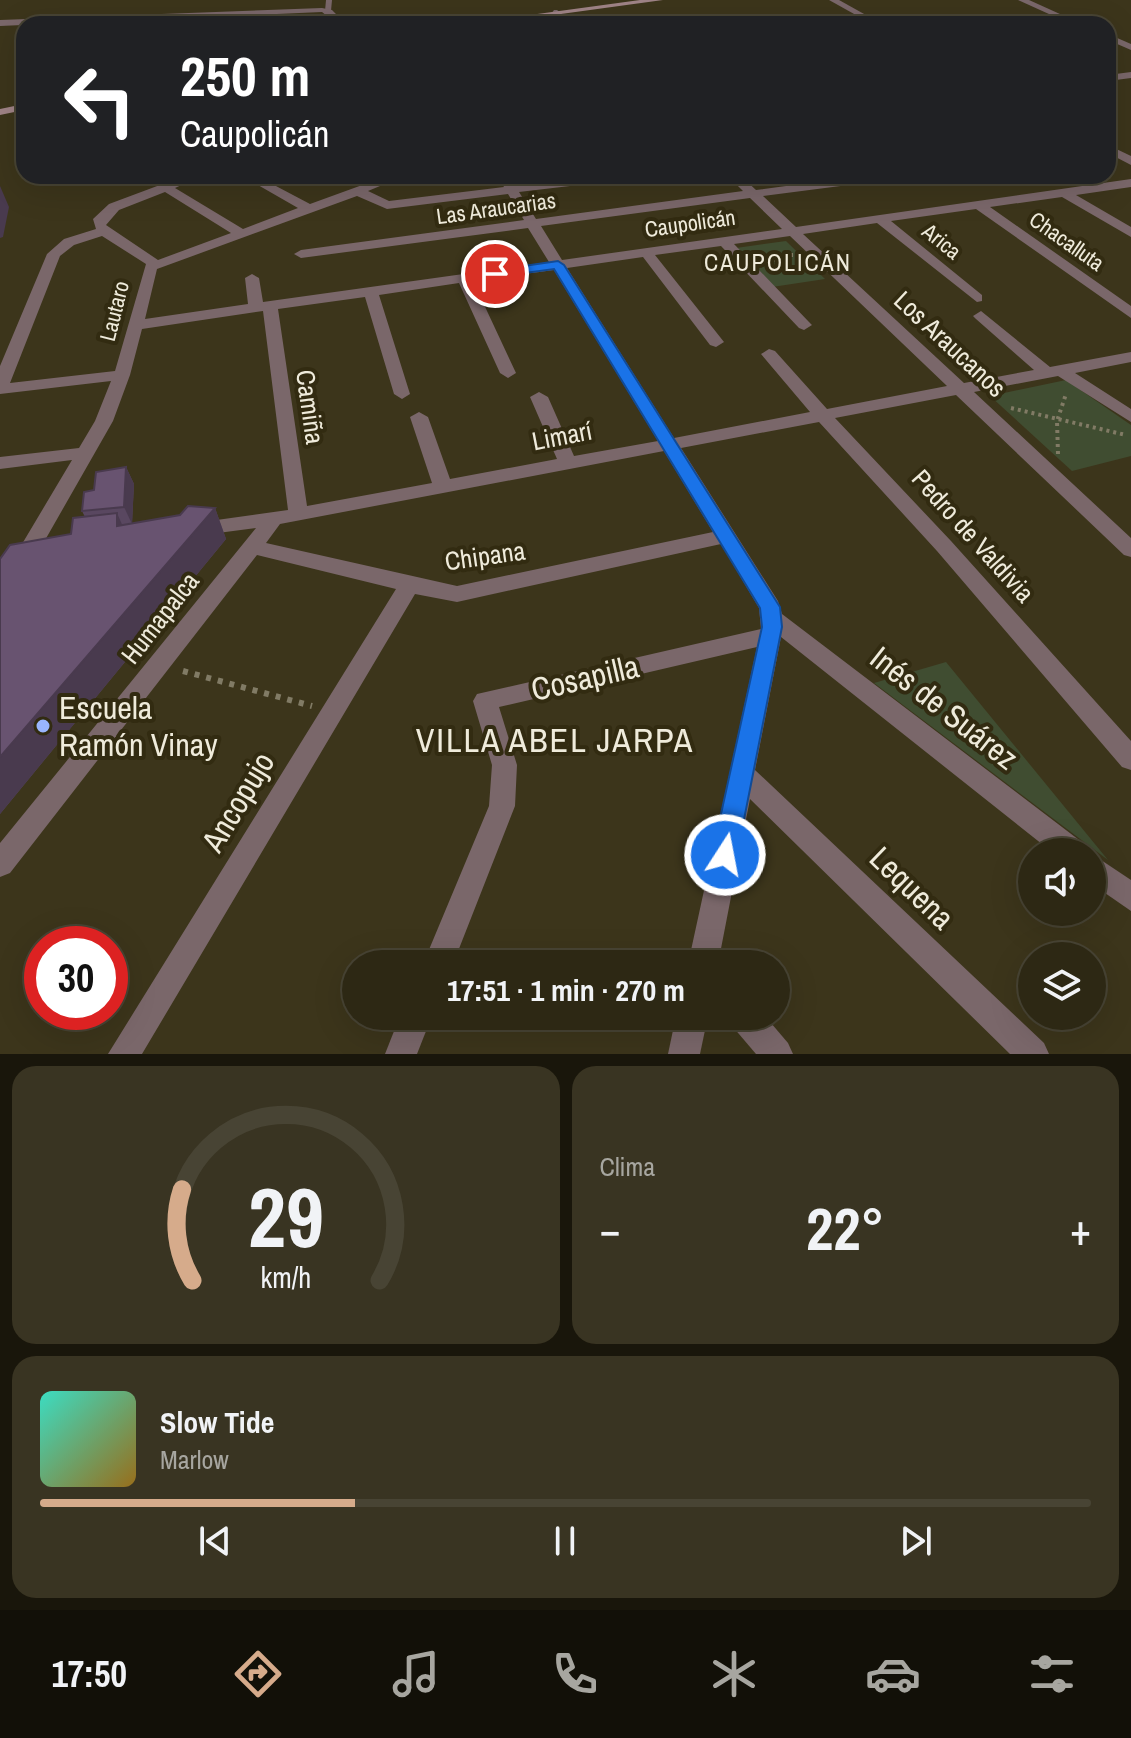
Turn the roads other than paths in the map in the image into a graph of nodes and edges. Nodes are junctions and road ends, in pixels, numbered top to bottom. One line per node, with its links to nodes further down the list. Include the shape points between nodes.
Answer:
1 (329, 0): 6 (lane)
2 (659, 0): 7 (main road)
3 (833, 0): 13 (street)
4 (1022, 0): 14 (street)
5 (127, 8): 8 (street)
6 (328, 11): 9 (street); 10 (street)
7 (554, 12): 11 (main road); 12 (street)
8 (123, 16)
9 (224, 16)
10 (333, 16)
11 (535, 16)
12 (560, 16)
13 (863, 16)
14 (1059, 16)
15 (1131, 183): 27 (street, Caupolicán)
16 (173, 184): 25 (street)
17 (263, 184): 30 (street)
18 (367, 184): 24 (street)
19 (376, 184): 24 (street, Lautaro)
20 (502, 184): 26 (street, via 387,205)
21 (508, 184): 32 (street)
22 (742, 184): 28 (street, Los Araucanos)
23 (827, 184): 28 (street, Las Araucarias)
24 (371, 186): 26 (street, Lautaro)
25 (165, 187): 33 (street, via 108,211 99,222); 35 (street)
26 (357, 191): 30 (street, Lautaro)
27 (1063, 192): 29 (street, Caupolicán); 36 (street)
28 (752, 194): 32 (street, Las Araucarias); 34 (street, Los Araucanos)
29 (977, 204): 31 (street, Caupolicán); 47 (street, Chacalluta)
30 (309, 209): 35 (street, Lautaro)
31 (879, 218): 34 (street, Caupolicán); 45 (street, Arica)
32 (532, 223): 39 (street, Las Araucarias); 41 (street)
33 (104, 231): 40 (street); 51 (street, via 57,250)
34 (791, 231): 37 (street, Caupolicán); 60 (street, Los Araucanos)
35 (241, 233): 40 (street, Lautaro)
36 (1131, 233)
37 (724, 241): 38 (street, Caupolicán); 50 (street)
38 (646, 252): 41 (street, Caupolicán); 53 (street)
39 (301, 254)
40 (155, 264): 49 (street, Lautaro, via 148,271)
41 (558, 265): 43 (street, Caupolicán); 66 (street)
42 (252, 278): 46 (street)
43 (464, 278): 44 (street, Caupolicán); 56 (street)
44 (371, 292): 46 (street, Caupolicán); 61 (street)
45 (977, 298)
46 (263, 307): 49 (street, Caupolicán); 71 (street, Camiña)
47 (1131, 313)
48 (981, 316): 57 (street)
49 (135, 325): 58 (street, Lautaro)
50 (804, 325)
51 (23, 330): 52 (street); 59 (street)
52 (0, 333)
53 (716, 342)
54 (769, 354): 64 (street, Pedro de Valdivia)
55 (1131, 357): 57 (street, Limarí)
56 (508, 373)
57 (1060, 373): 60 (street, Limarí); 65 (street)
58 (122, 375): 59 (street); 67 (street, Lautaro)
59 (0, 388)
60 (964, 393): 64 (street, Limarí); 78 (street, Los Araucanos)
61 (402, 394)
62 (539, 397): 69 (street)
63 (419, 417): 70 (street)
64 (824, 417): 66 (street, Limarí); 82 (street, Pedro de Valdivia, via 991,597)
65 (1131, 417)
66 (670, 445): 69 (street, Limarí); 74 (street)
67 (86, 453): 68 (street); 75 (street, Lautaro)
68 (0, 463)
69 (568, 464): 70 (street, Limarí)
70 (443, 487): 71 (street, Limarí)
71 (298, 514): 72 (street, Limarí)
72 (274, 519): 73 (street, Limarí); 76 (street, Humapalca)
73 (172, 531)
74 (727, 536): 79 (street, Chipana, via 470,592); 81 (street, via 765,597)
75 (42, 544): 77 (street); 80 (street, Lautaro)
76 (252, 547): 79 (street, Chipana); 85 (street, Humapalca)
77 (0, 549)
78 (1131, 550)
79 (409, 585): 93 (street, Ancopujo)
80 (0, 599)
81 (771, 627): 83 (street); 84 (street, Inés de Suárez); 88 (street, Cosapilla, via 485,701 506,761 507,783)
82 (1131, 759)
83 (741, 773): 89 (street); 97 (street, Lequena)
84 (1054, 838)
85 (0, 864)
86 (1106, 878): 87 (street)
87 (1131, 897)
88 (444, 950)
89 (706, 950)
90 (410, 1030): 94 (street)
91 (689, 1030): 95 (street)
92 (756, 1030): 96 (street)
93 (124, 1054)
94 (401, 1054)
95 (684, 1054)
96 (777, 1054)
97 (1033, 1054)

